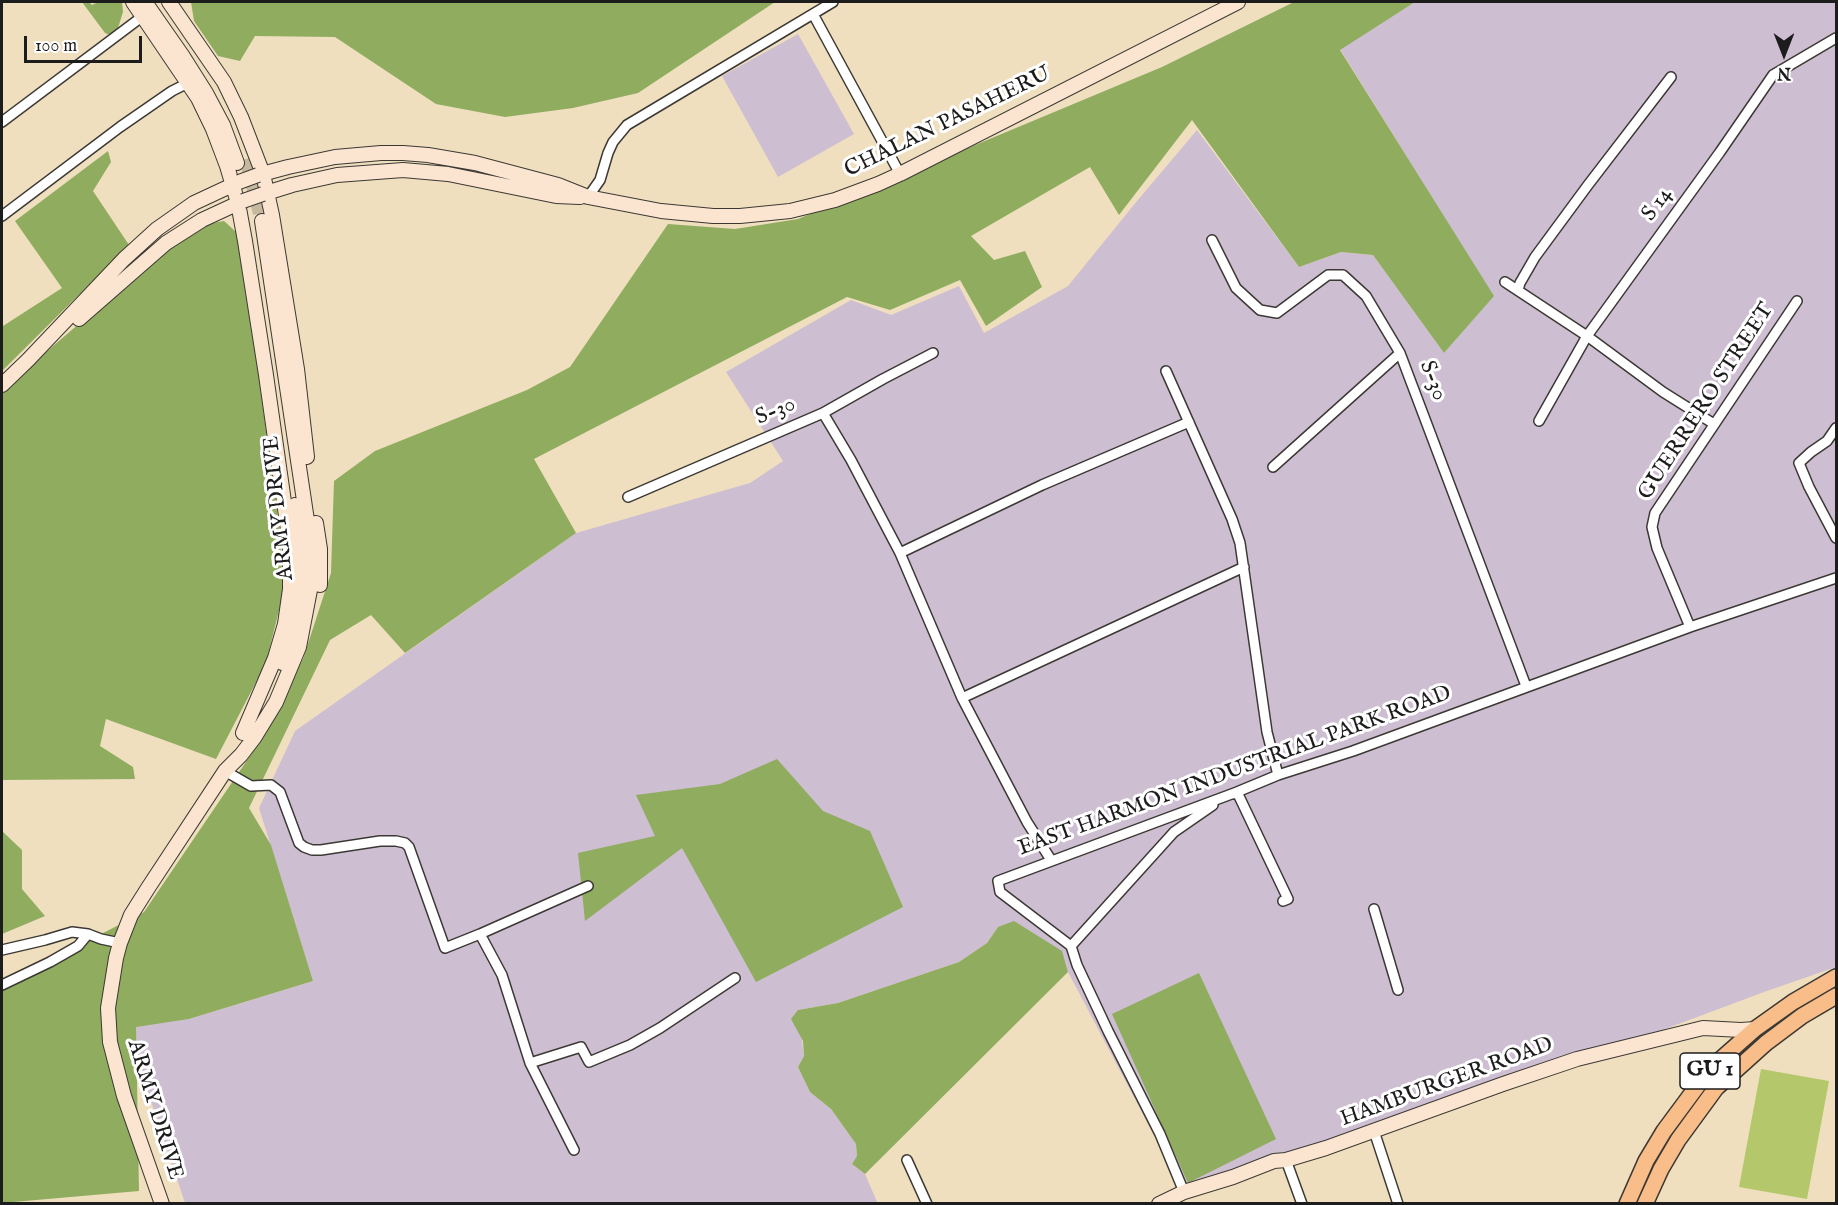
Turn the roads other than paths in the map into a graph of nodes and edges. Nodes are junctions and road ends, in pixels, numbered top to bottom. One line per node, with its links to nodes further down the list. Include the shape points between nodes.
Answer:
1 (133, 2): 6 (main road)
2 (156, 2): 6 (main road, via 214,88 231,122 242,161 182,55)
3 (169, 2): 12 (main road, via 224,82 242,117)
4 (833, 2): 7 (street)
5 (1238, 2): 13 (main road, CHALAN PASAHERU)
6 (144, 9): 10 (main road); 11 (street)
7 (813, 14): 13 (street); 16 (street, via 627,125 613,142 600,180)
8 (1836, 38): 24 (street, S 14, via 1773,75)
9 (1671, 77): 22 (street, via 1587,185 1536,257)
10 (188, 83): 14 (main road); 18 (street, via 120,127)
11 (2, 122)
12 (261, 174): 14 (main road, CHALAN PASAHERU, bridge); 15 (main road); 16 (main road, CHALAN PASAHERU, via 334,157 403,153 475,163)
13 (900, 174): 16 (main road, CHALAN PASAHERU, via 835,200 765,214 686,214)
14 (236, 183): 17 (main road); 27 (main road, CHALAN PASAHERU, via 194,203 157,229)
15 (265, 193): 16 (main road, CHALAN PASAHERU, via 337,175 403,170); 17 (main road, CHALAN PASAHERU, bridge); 44 (main road, via 297,369 320,570 313,630 300,668 282,705)
16 (588, 197)
17 (240, 202): 27 (main road, CHALAN PASAHERU, via 166,243); 44 (main road, via 291,571 280,641)
18 (2, 216)
19 (257, 222): 44 (main road, ARMY DRIVE, via 301,573 289,645)
20 (1212, 240): 26 (street, S-30, via 1236,288 1260,310 1277,314 1328,274 1344,274 1366,297)
21 (1505, 282): 22 (street)
22 (1518, 290): 24 (street)
23 (1797, 300): 33 (street, GUERRERO STREET)
24 (1587, 336): 31 (street, S 14); 33 (street)
25 (933, 353): 30 (street, S-30)
26 (1400, 353): 35 (street); 42 (street, S-30)
27 (28, 360): 29 (main road)
28 (1166, 371): 32 (street)
29 (2, 385)
30 (823, 413): 36 (street, S-30); 38 (street)
31 (1539, 421)
32 (1189, 422): 38 (street, via 1042,485); 39 (street, via 1232,519)
33 (1714, 424): 41 (street, GUERRERO STREET, via 1655,513 1652,527)
34 (1836, 428): 37 (street, via 1827,441 1799,463)
35 (1273, 467)
36 (628, 497)
37 (1836, 538)
38 (900, 553): 43 (street)
39 (1244, 567): 43 (street); 46 (street, via 1267,732)
40 (1836, 578): 41 (street, EAST HARMON INDUSTRIAL PARK ROAD)
41 (1689, 627): 42 (street, EAST HARMON INDUSTRIAL PARK ROAD)
42 (1526, 686): 46 (street, EAST HARMON INDUSTRIAL PARK ROAD)
43 (962, 698): 48 (street)
44 (248, 736): 45 (main road, ARMY DRIVE)
45 (225, 771): 53 (street, via 251,786 271,785 280,792 298,843 304,848 405,843 410,847 445,948); 54 (main road, ARMY DRIVE, via 131,915)
46 (1278, 775): 47 (street, EAST HARMON INDUSTRIAL PARK ROAD)
47 (1237, 792): 48 (street, EAST HARMON INDUSTRIAL PARK ROAD); 50 (street, via 1288,899); 55 (street, via 1174,832)
48 (1051, 860): 55 (street, EAST HARMON INDUSTRIAL PARK ROAD, via 998,881 1000,892)
49 (588, 886): 53 (street)
50 (1283, 901)
51 (1374, 909): 60 (street)
52 (88, 934): 54 (street); 56 (street, via 72,933); 59 (street, via 78,946)
53 (480, 934): 63 (street, via 502,975)
54 (120, 943): 69 (main road, ARMY DRIVE, via 110,990 110,1042 120,1085)
55 (1071, 946): 68 (street)
56 (2, 950)
57 (1836, 977): 62 (main road, GU 1)
58 (735, 978): 63 (street, via 630,1045 589,1062 581,1047)
59 (2, 985)
60 (1398, 990)
61 (1836, 996): 75 (main road, GU 1, via 1766,1043 1716,1088 1678,1140)
62 (1755, 1029): 64 (main road, HAMBURGER ROAD, via 1703,1028 1610,1050 1522,1077); 74 (main road, GU 1, via 1715,1065 1676,1113 1646,1161)
63 (530, 1063): 65 (street)
64 (1374, 1131): 67 (main road, HAMBURGER ROAD); 73 (street)
65 (574, 1150)
66 (907, 1160): 70 (street)
67 (1286, 1160): 68 (main road, HAMBURGER ROAD); 72 (street)
68 (1184, 1192): 71 (main road, HAMBURGER ROAD)
69 (162, 1203)
70 (927, 1203)
71 (1159, 1203)
72 (1302, 1203)
73 (1398, 1203)
74 (1627, 1203)
75 (1645, 1203)

